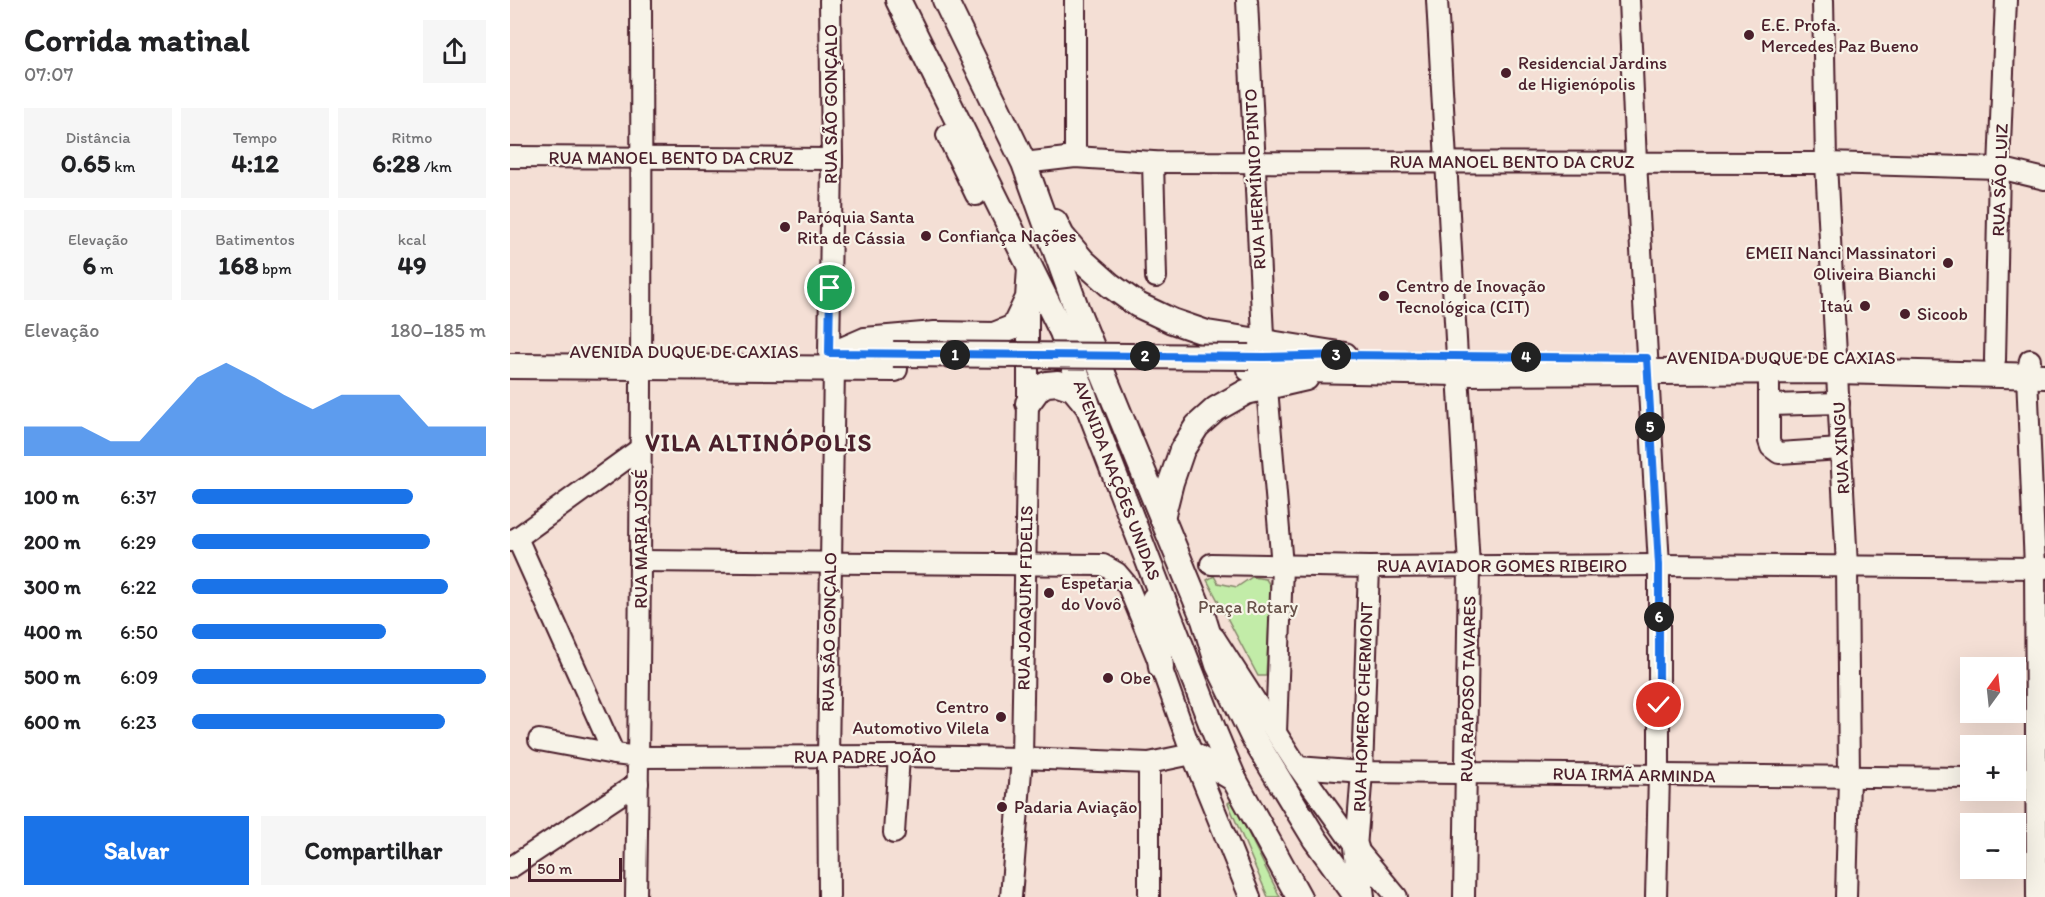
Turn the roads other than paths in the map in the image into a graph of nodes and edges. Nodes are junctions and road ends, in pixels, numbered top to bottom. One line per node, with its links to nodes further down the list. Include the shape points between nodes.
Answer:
1 (641, 0): 13 (street, RUA MARIA JOSÉ)
2 (830, 0): 15 (street, RUA SÃO GONÇALO)
3 (1075, 0): 14 (street)
4 (1247, 0): 16 (street, RUA HERMÍNIO PINTO)
5 (1437, 0): 19 (street, RUA RAPOSO TAVARES)
6 (1629, 0): 20 (street)
7 (1823, 0): 21 (street, RUA XINGU)
8 (2006, 0): 22 (street, RUA SÃO LUIZ)
9 (901, 3): 24 (main road, AVENIDA NAÇÕES UNIDAS)
10 (944, 4): 17 (main road, AVENIDA NAÇÕES UNIDAS)
11 (947, 135): 24 (street)
12 (510, 157): 13 (street, RUA MANOEL BENTO DA CRUZ)
13 (642, 157): 15 (street, RUA MANOEL BENTO DA CRUZ); 32 (street, RUA MARIA JOSÉ)
14 (1075, 157): 17 (street, RUA MANOEL BENTO DA CRUZ); 18 (street, RUA MANOEL BENTO DA CRUZ)
15 (832, 159): 31 (street, RUA SÃO GONÇALO)
16 (1254, 161): 18 (street, RUA MANOEL BENTO DA CRUZ); 19 (street, RUA MANOEL BENTO DA CRUZ); 30 (street, RUA HERMÍNIO PINTO)
17 (1024, 162): 25 (main road, AVENIDA NAÇÕES UNIDAS)
18 (1153, 162): 27 (street)
19 (1446, 162): 20 (street, RUA MANOEL BENTO DA CRUZ); 36 (street, RUA RAPOSO TAVARES)
20 (1636, 162): 21 (street, RUA MANOEL BENTO DA CRUZ); 37 (street)
21 (1826, 163): 22 (street, RUA MANOEL BENTO DA CRUZ); 35 (street, RUA XINGU)
22 (1999, 168): 23 (street, RUA MANOEL BENTO DA CRUZ); 33 (street, RUA SÃO LUIZ)
23 (2045, 179)
24 (978, 194): 26 (main road, AVENIDA NAÇÕES UNIDAS, via 1012,235)
25 (1038, 201): 30 (main road, via 1083,261 1138,305); 48 (main road, AVENIDA NAÇÕES UNIDAS, via 1077,310)
26 (1030, 266): 28 (main road); 45 (main road, AVENIDA NAÇÕES UNIDAS, via 1062,332)
27 (1156, 277)
28 (1028, 298): 31 (main road, via 1014,327 994,335 935,334 865,340); 42 (street, RUA JOAQUIM FIDELIS)
29 (510, 352): 32 (main road, AVENIDA DUQUE DE CAXIAS)
30 (1256, 356): 31 (main road, AVENIDA DUQUE DE CAXIAS, bridge, via 894,361); 34 (main road, AVENIDA DUQUE DE CAXIAS)
31 (833, 358): 32 (main road, AVENIDA DUQUE DE CAXIAS); 51 (street, RUA SÃO GONÇALO)
32 (641, 359): 38 (main road, AVENIDA DUQUE DE CAXIAS); 46 (street, RUA MARIA JOSÉ)
33 (1995, 360): 35 (main road, AVENIDA DUQUE DE CAXIAS); 39 (main road, AVENIDA DUQUE DE CAXIAS)
34 (1341, 362): 36 (main road, AVENIDA DUQUE DE CAXIAS); 41 (main road)
35 (1837, 363): 37 (main road, AVENIDA DUQUE DE CAXIAS); 39 (main road, AVENIDA DUQUE DE CAXIAS); 40 (main road, AVENIDA DUQUE DE CAXIAS); 43 (street, RUA XINGU)
36 (1457, 365): 37 (main road, AVENIDA DUQUE DE CAXIAS); 57 (street, RUA RAPOSO TAVARES)
37 (1647, 365): 40 (main road, AVENIDA DUQUE DE CAXIAS); 54 (street)
38 (510, 366)
39 (2037, 368): 60 (street)
40 (1769, 372): 44 (street)
41 (1267, 388): 48 (main road, via 1246,392 1216,409 1197,426 1182,450); 56 (street)
42 (1028, 403): 45 (main road, via 1039,388 1058,383 1073,388); 52 (street, RUA JOAQUIM FIDELIS)
43 (1839, 403): 44 (street); 47 (street, RUA XINGU)
44 (1770, 405): 47 (street, via 1769,441 1773,450 1779,453)
45 (1088, 406): 55 (main road, AVENIDA NAÇÕES UNIDAS)
46 (641, 448): 49 (street); 50 (street, RUA MARIA JOSÉ)
47 (1841, 449): 58 (street, RUA XINGU)
48 (1162, 518): 61 (main road, AVENIDA NAÇÕES UNIDAS)
49 (513, 539): 65 (street)
50 (640, 561): 51 (street); 68 (street, RUA MARIA JOSÉ)
51 (830, 561): 52 (street); 69 (street, RUA SÃO GONÇALO)
52 (1025, 563): 62 (street, AVENIDA NAÇÕES UNIDAS, via 1103,565 1117,573 1128,586); 70 (street, RUA JOAQUIM FIDELIS)
53 (1211, 564): 56 (street, RUA AVIADOR GOMES RIBEIRO)
54 (1659, 565): 57 (street, RUA AVIADOR GOMES RIBEIRO); 58 (street, RUA AVIADOR GOMES RIBEIRO); 75 (street)
55 (1151, 566): 62 (main road); 79 (main road, AVENIDA NAÇÕES UNIDAS)
56 (1282, 566): 59 (street, RUA AVIADOR GOMES RIBEIRO); 63 (street)
57 (1469, 566): 59 (street, RUA AVIADOR GOMES RIBEIRO); 74 (street, RUA RAPOSO TAVARES)
58 (1847, 566): 60 (street, RUA AVIADOR GOMES RIBEIRO); 76 (street, RUA XINGU)
59 (1369, 567): 73 (street, RUA HOMERO CHERMONT)
60 (2040, 567): 78 (street)
61 (1204, 620): 63 (street, AVENIDA NAÇÕES UNIDAS); 90 (main road, AVENIDA NAÇÕES UNIDAS, via 1218,665 1253,737 1315,839)
62 (1161, 667): 66 (street, AVENIDA NAÇÕES UNIDAS)
63 (1276, 732): 72 (street, AVENIDA NAÇÕES UNIDAS)
64 (539, 740): 65 (street, RUA PADRE JOÃO)
65 (614, 754): 68 (street, RUA PADRE JOÃO)
66 (1192, 754): 71 (street, RUA PADRE JOÃO); 79 (main road); 88 (street, AVENIDA NAÇÕES UNIDAS)
67 (899, 756): 69 (street, RUA PADRE JOÃO); 70 (street, RUA PADRE JOÃO); 81 (street)
68 (640, 757): 69 (street, RUA PADRE JOÃO); 80 (street, RUA MARIA JOSÉ)
69 (828, 758): 85 (street, RUA SÃO GONÇALO)
70 (1022, 758): 71 (street, RUA PADRE JOÃO); 86 (street, RUA JOAQUIM FIDELIS)
71 (1149, 763): 87 (street)
72 (1298, 767): 73 (street, RUA IRMÃ ARMINDA); 82 (street, AVENIDA NAÇÕES UNIDAS)
73 (1362, 772): 74 (street, RUA IRMÃ ARMINDA); 82 (street, RUA HOMERO CHERMONT)
74 (1467, 773): 75 (street, RUA IRMÃ ARMINDA); 93 (street, RUA RAPOSO TAVARES)
75 (1659, 775): 76 (street, RUA IRMÃ ARMINDA); 94 (street)
76 (1849, 777): 77 (street, RUA IRMÃ ARMINDA); 95 (street, RUA XINGU)
77 (1960, 778)
78 (2041, 778): 96 (street)
79 (1234, 779): 89 (main road, AVENIDA NAÇÕES UNIDAS)
80 (638, 783): 83 (street); 84 (street, RUA MARIA JOSÉ)
81 (894, 833)
82 (1356, 848): 91 (main road); 92 (street, AVENIDA NAÇÕES UNIDAS)
83 (510, 868)
84 (636, 897)
85 (830, 897)
86 (1011, 897)
87 (1149, 897)
88 (1250, 897)
89 (1299, 897)
90 (1357, 897)
91 (1362, 897)
92 (1397, 897)
93 (1464, 897)
94 (1656, 897)
95 (1846, 897)
96 (2037, 897)

